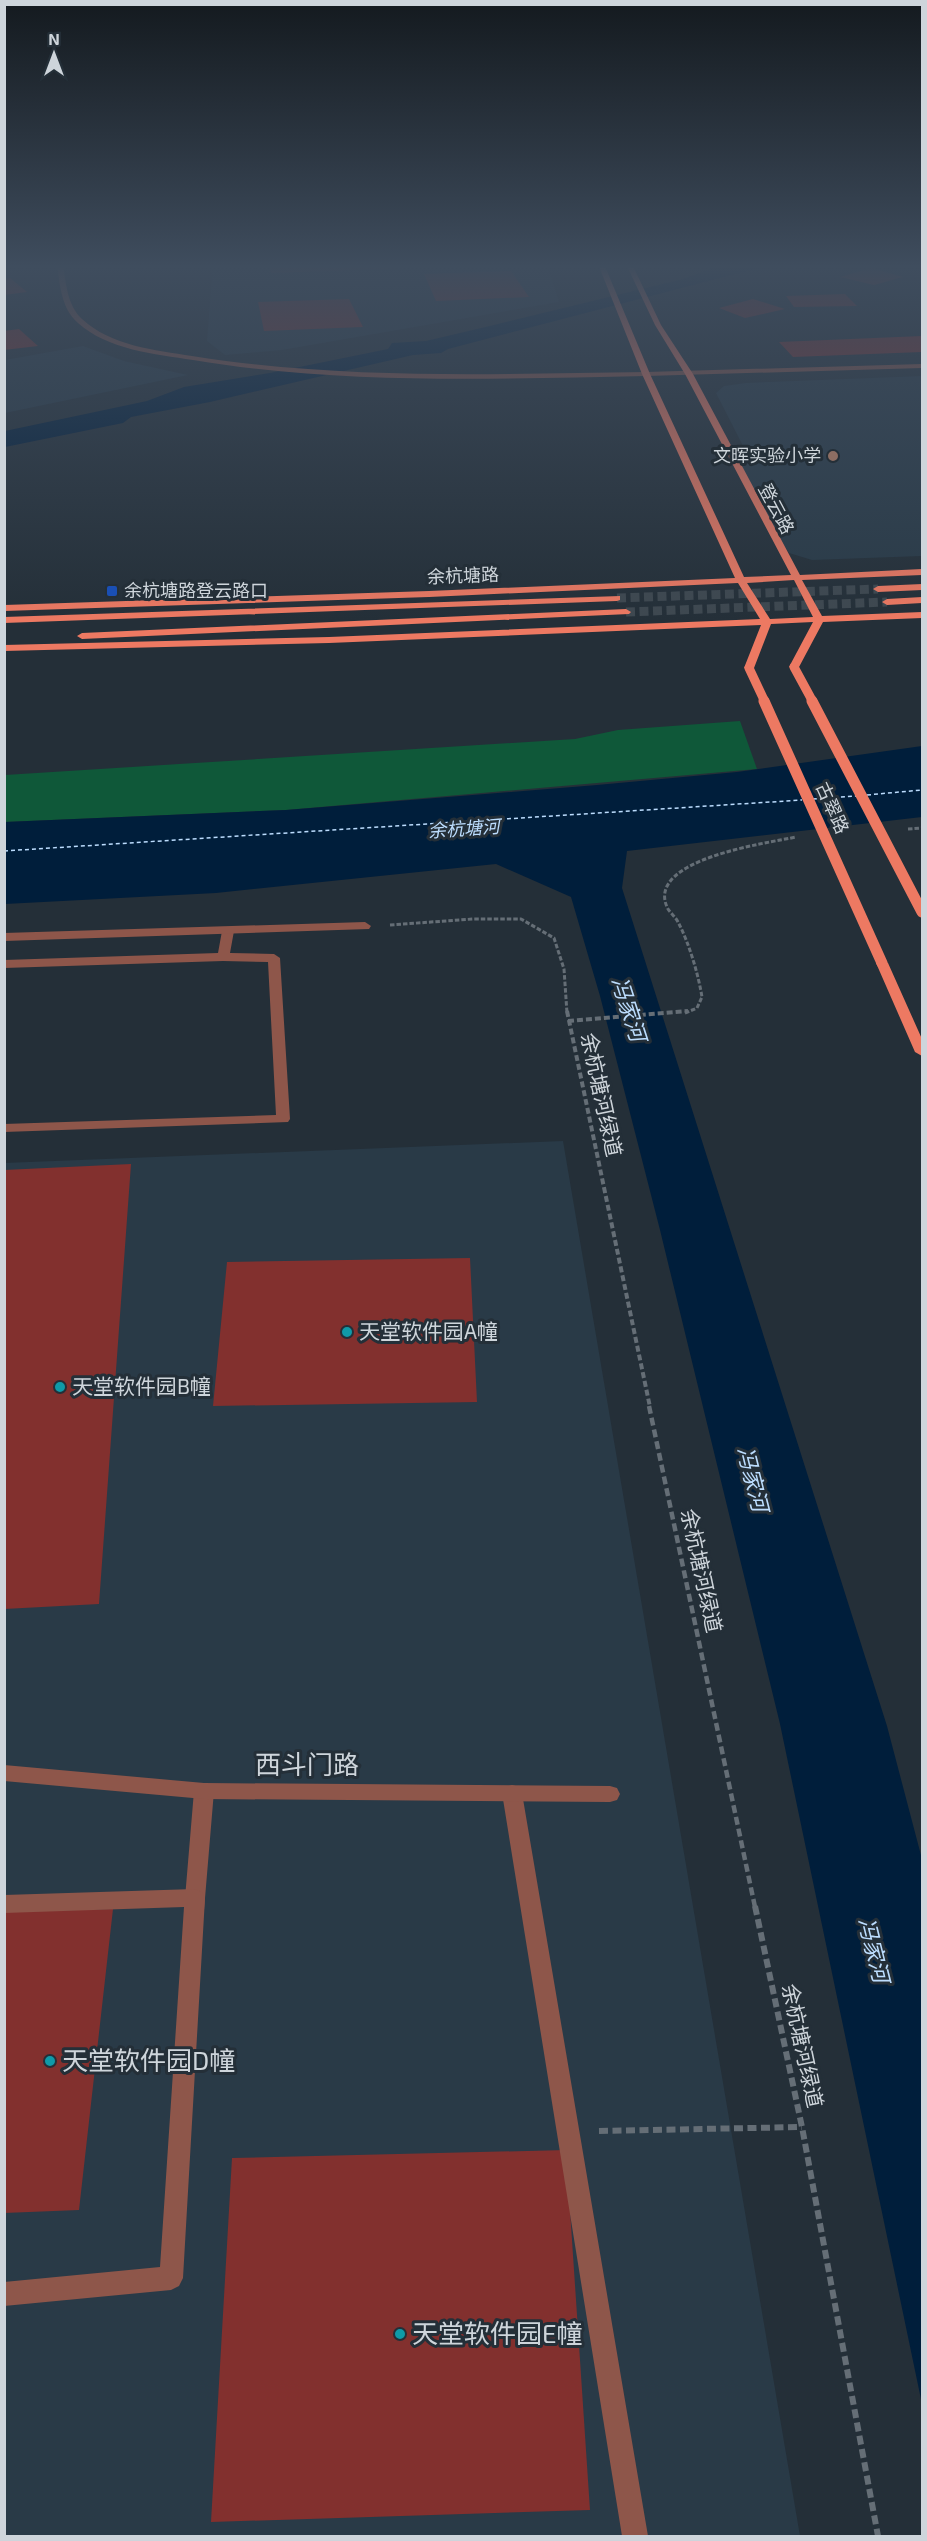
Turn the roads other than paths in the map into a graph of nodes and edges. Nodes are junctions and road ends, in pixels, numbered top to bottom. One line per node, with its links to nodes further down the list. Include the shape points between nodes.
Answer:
1 (650, 383): 5 (main road)
2 (693, 383): 4 (main road, 登云路)
3 (922, 572): 4 (main road, 余杭塘路)
4 (795, 578): 5 (main road, 余杭塘路); 15 (main road)
5 (741, 580): 11 (main road, 余杭塘路); 16 (main road)
6 (922, 587): 7 (main road)
7 (878, 589)
8 (617, 598): 14 (main road, 余杭塘路)
9 (922, 600): 10 (main road)
10 (886, 602)
11 (4, 608)
12 (626, 612): 17 (main road)
13 (922, 615): 15 (main road)
14 (4, 620)
15 (819, 620): 16 (main road); 19 (main road, 古翠路, bridge, via 794,668)
16 (767, 622): 18 (main road, via 329,640); 25 (main road, 古翠路, bridge, via 749,668)
17 (4, 638)
18 (4, 648)
19 (922, 912)
20 (365, 926): 21 (street)
21 (228, 931): 22 (street); 23 (street)
22 (4, 937)
23 (223, 957): 24 (street); 26 (street, via 274,958 283,1119)
24 (4, 964)
25 (922, 1052)
26 (4, 1128)
27 (4, 1773): 28 (street, 西斗门路)
28 (204, 1791): 29 (street, 西斗门路); 31 (street)
29 (512, 1793): 30 (street, 西斗门路); 35 (street)
30 (610, 1794)
31 (195, 1898): 32 (street); 33 (street); 34 (street, via 171,2278)
32 (4, 1904)
33 (169, 2172)
34 (4, 2294)
35 (635, 2536)

